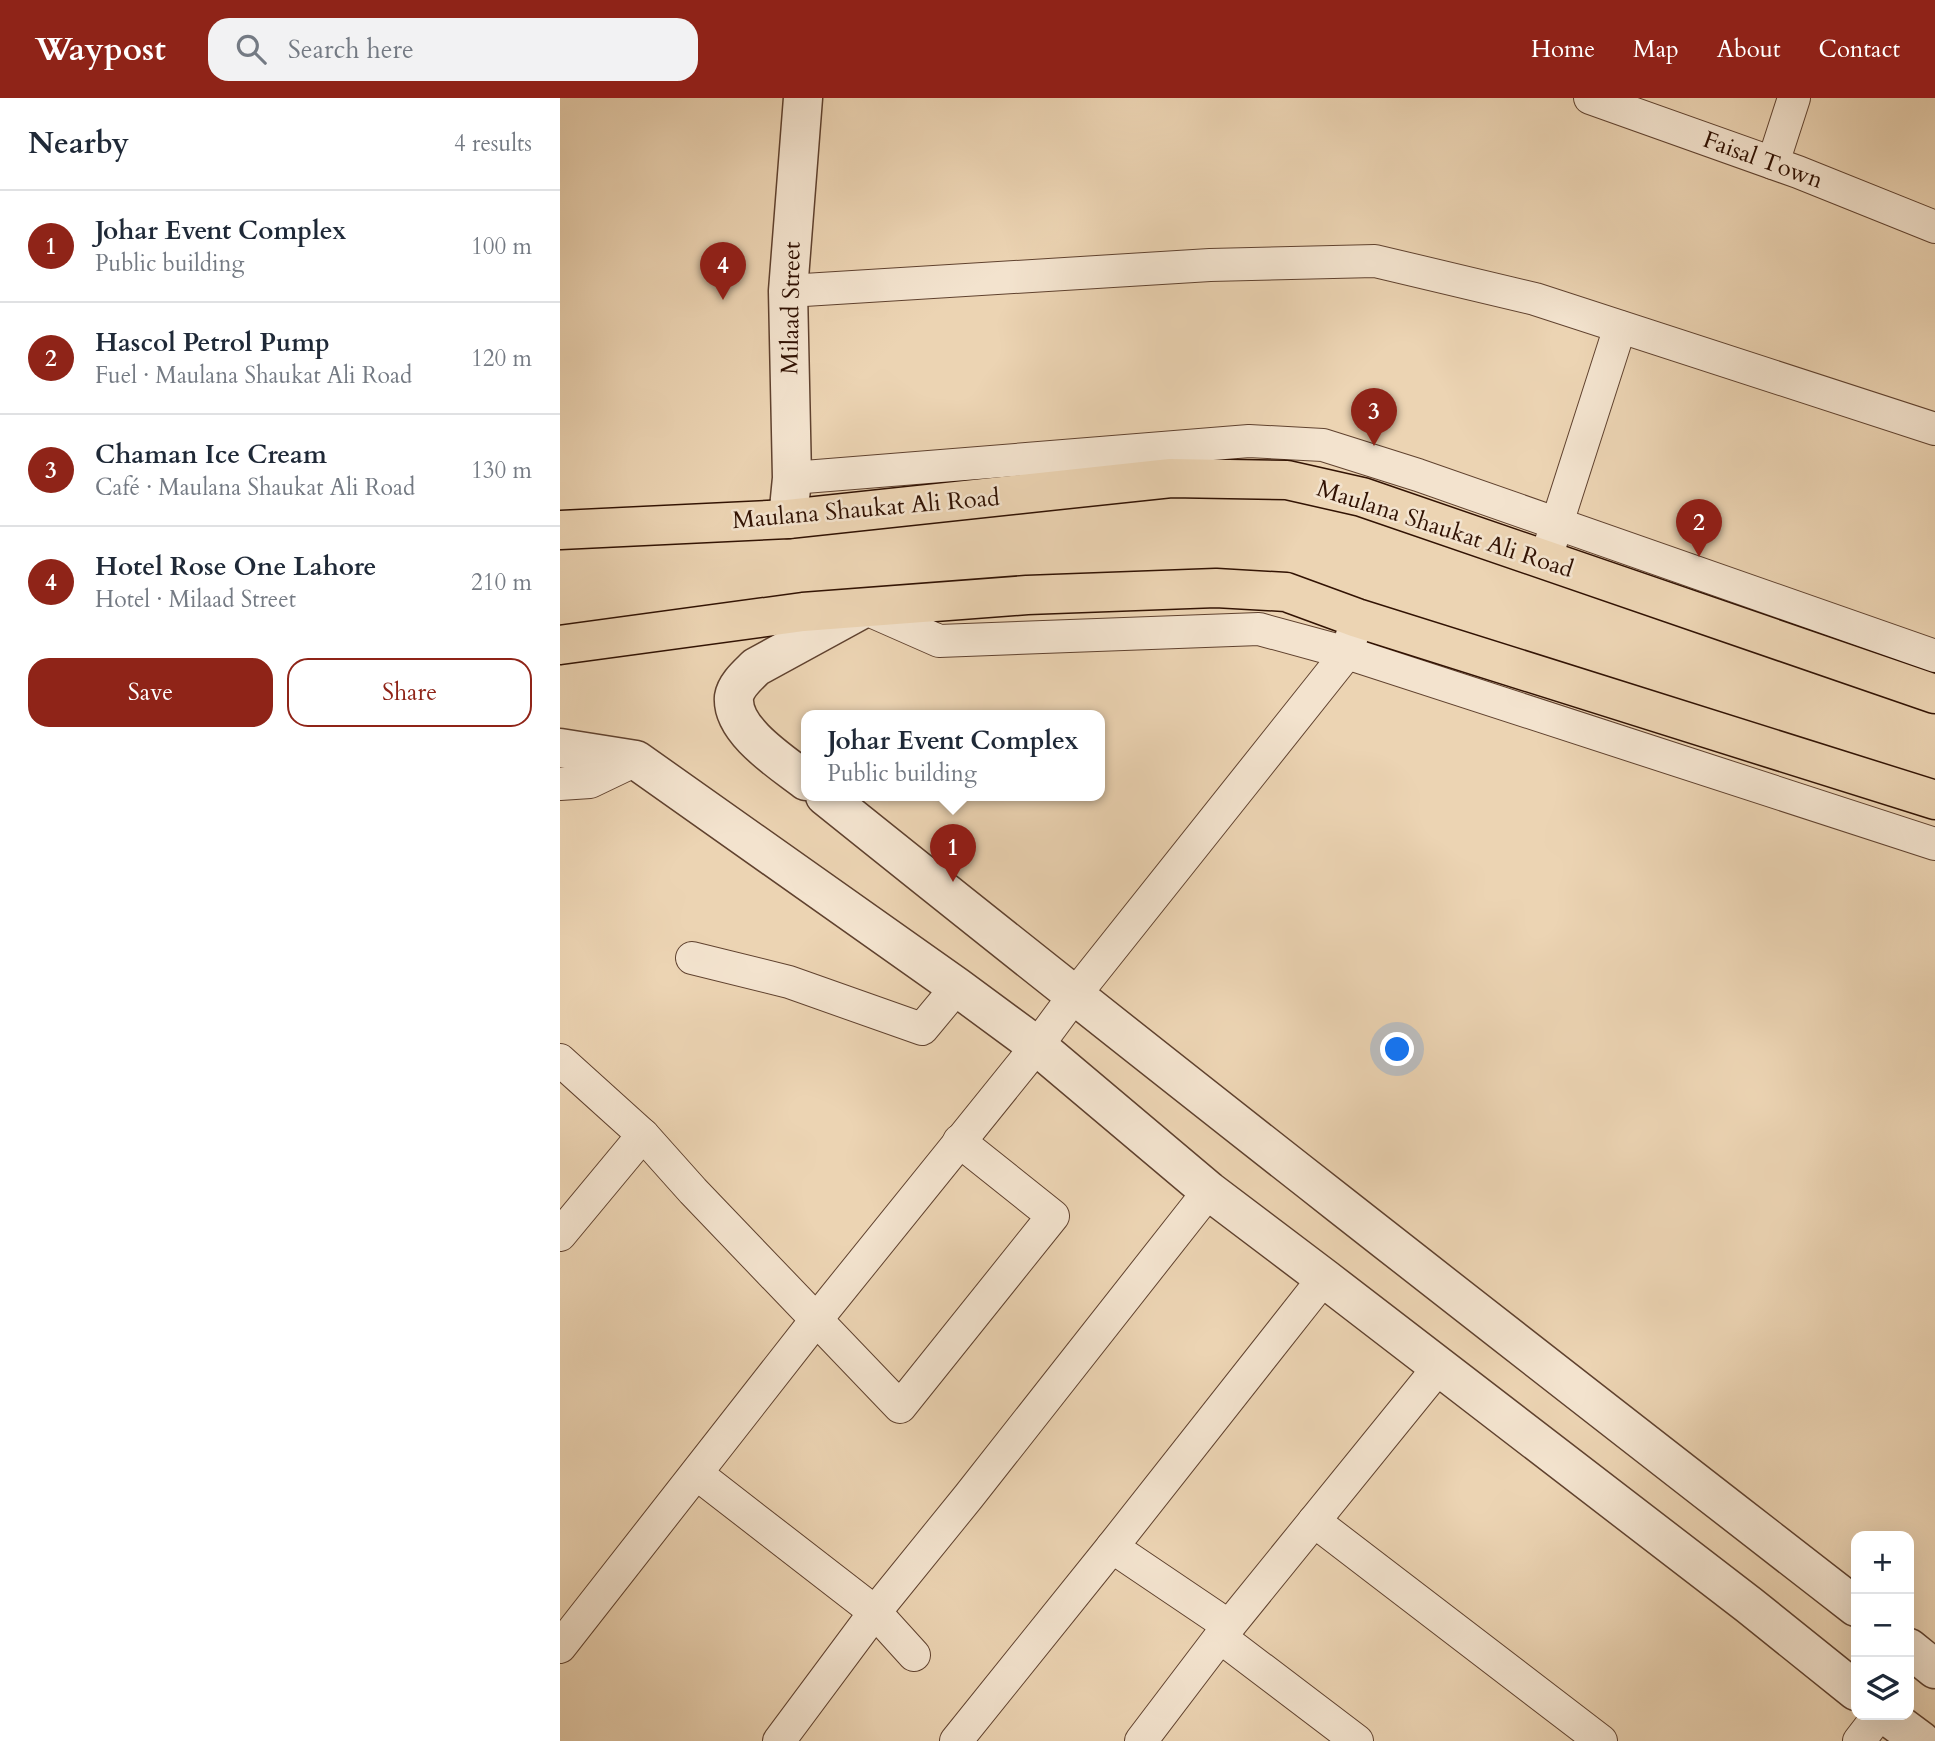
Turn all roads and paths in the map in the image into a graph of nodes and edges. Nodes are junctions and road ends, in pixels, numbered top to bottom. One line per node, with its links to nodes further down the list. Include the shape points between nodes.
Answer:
1 (803, 98): 6 (street, Milaad Street)
2 (1590, 98): 4 (street, Faisal Town)
3 (1794, 98): 4 (street)
4 (1773, 163): 5 (street, Faisal Town)
5 (1935, 227)
6 (788, 291): 7 (street, via 1210,265 1375,261 1535,299); 9 (street, Milaad Street)
7 (1620, 327): 8 (street); 11 (street)
8 (1935, 429)
9 (792, 478): 10 (street, Milaad Street); 11 (street, via 1249,441 1323,445)
10 (788, 519): 12 (main road, Maulana Shaukat Ali Road); 13 (main road, Maulana Shaukat Ali Road, via 1171,478 1286,480 1362,497)
11 (1557, 523): 13 (street); 17 (street)
12 (560, 530)
13 (1545, 560): 18 (main road, Maulana Shaukat Ali Road)
14 (864, 608): 15 (main road, via 1027,595 1216,588 1286,592); 16 (main road); 21 (street, via 756,667 734,695 735,712 748,732)
15 (1352, 635): 23 (main road); 25 (street); 28 (street)
16 (560, 645)
17 (1935, 656)
18 (1935, 694)
19 (560, 748): 20 (street)
20 (635, 760): 22 (street, via 590,782); 27 (street)
21 (801, 777)
22 (560, 784)
23 (1935, 800)
24 (831, 801): 28 (street)
25 (1935, 844)
26 (692, 958): 27 (street, via 789,982 922,1029)
27 (957, 987): 29 (street)
28 (1074, 996): 29 (street); 41 (street)
29 (1037, 1046): 32 (street); 33 (street)
30 (560, 1060): 31 (street)
31 (643, 1135): 34 (street); 36 (street)
32 (959, 1141): 36 (street); 36 (street, via 1053,1216 900,1407)
33 (1209, 1191): 35 (street); 42 (street)
34 (560, 1235)
35 (1324, 1278): 37 (street); 40 (street)
36 (816, 1320): 38 (street)
37 (1439, 1367): 39 (street); 46 (street)
38 (697, 1474): 42 (street); 44 (street)
39 (1314, 1521): 43 (street); 53 (street)
40 (1112, 1547): 43 (street); 50 (street)
41 (1851, 1603)
42 (875, 1612): 45 (street); 49 (street)
43 (1225, 1632): 51 (street); 52 (street)
44 (560, 1647)
45 (914, 1655)
46 (1851, 1687)
47 (1875, 1720): 54 (street)
48 (1893, 1720): 55 (street)
49 (779, 1741)
50 (957, 1741)
51 (1140, 1741)
52 (1357, 1741)
53 (1601, 1741)
54 (1859, 1741)
55 (1921, 1741)

